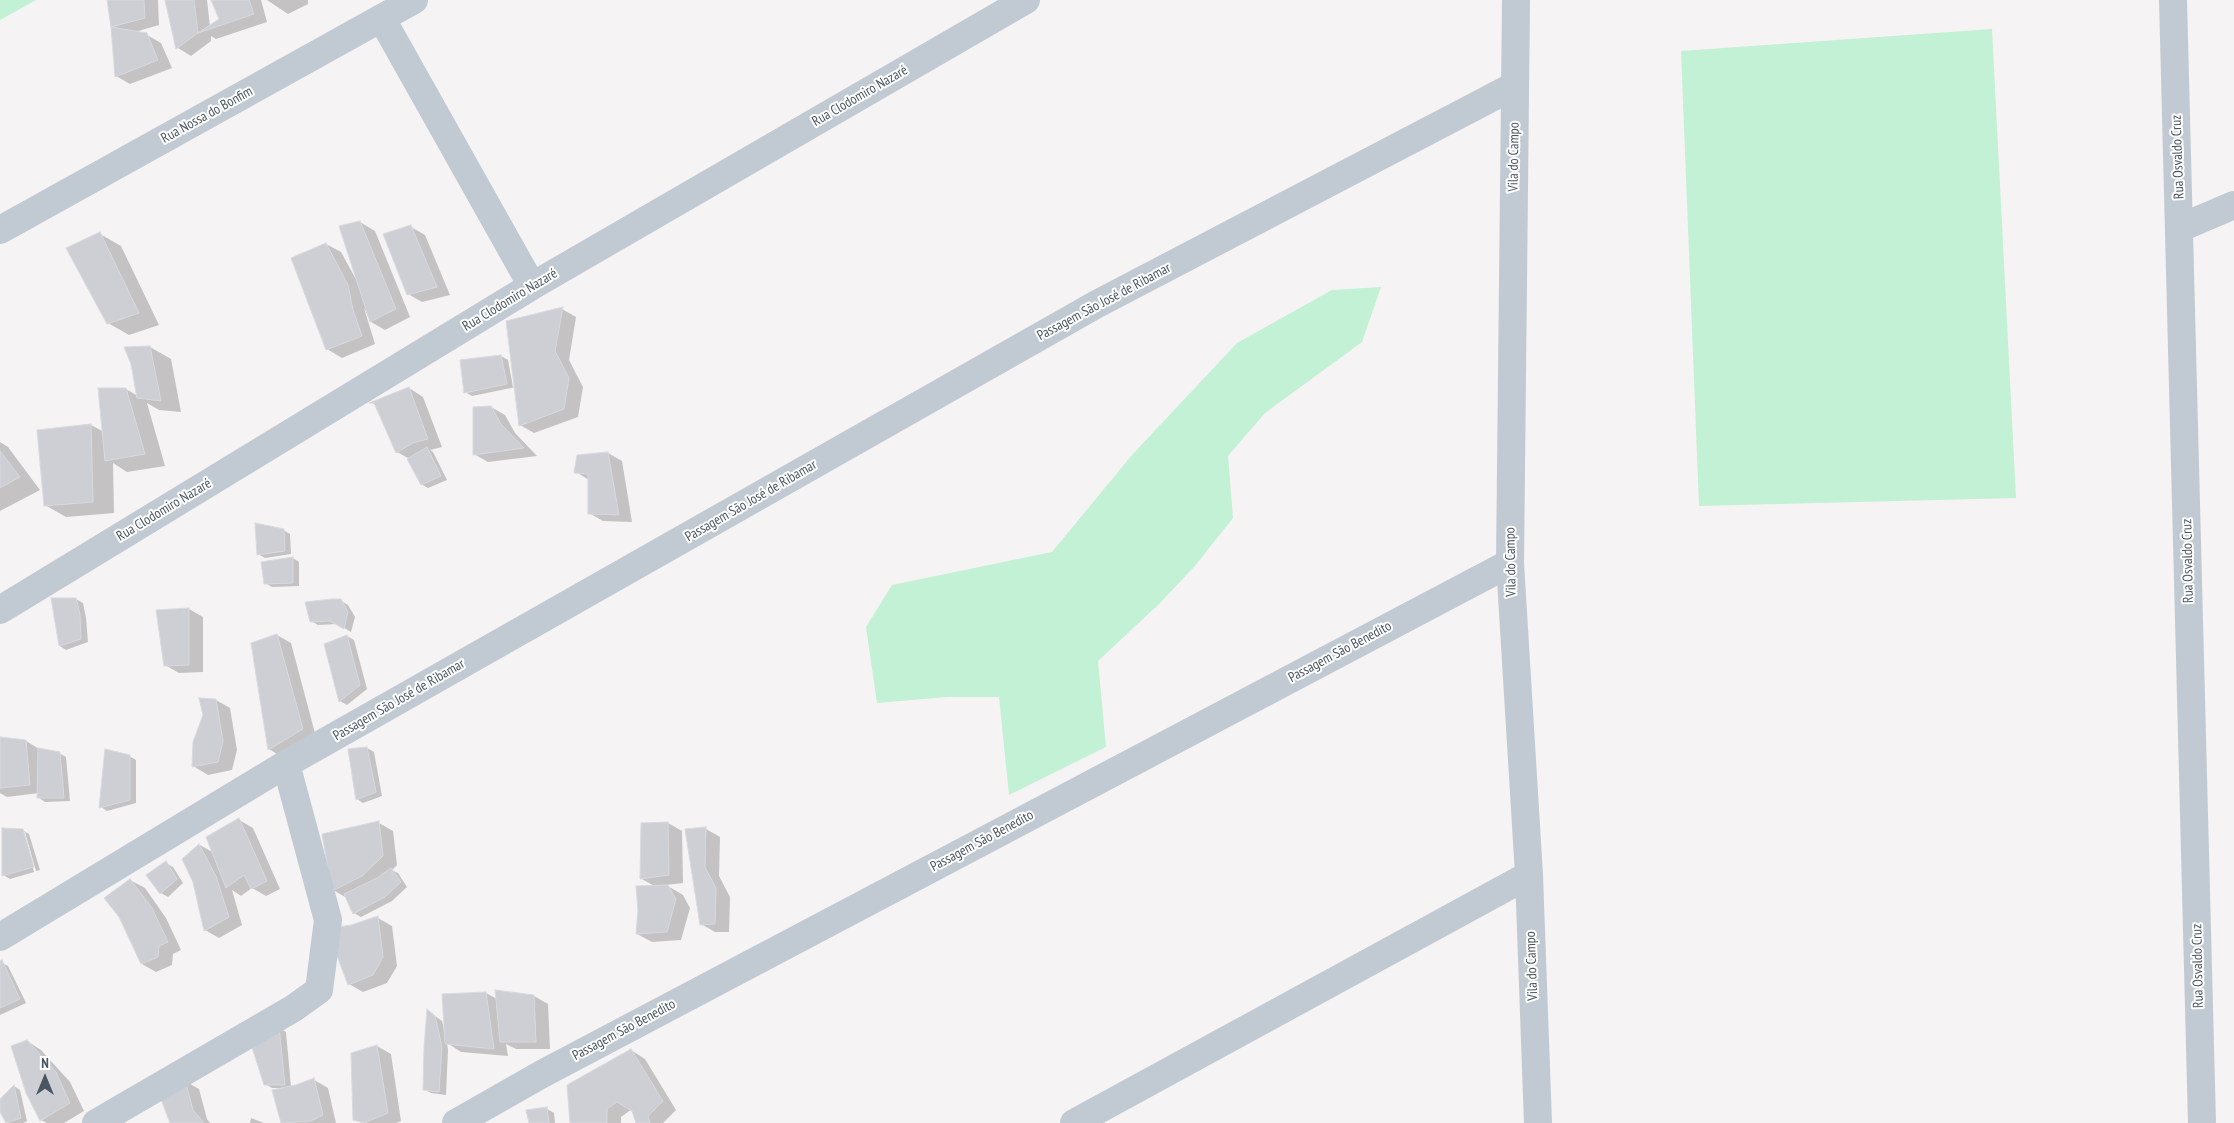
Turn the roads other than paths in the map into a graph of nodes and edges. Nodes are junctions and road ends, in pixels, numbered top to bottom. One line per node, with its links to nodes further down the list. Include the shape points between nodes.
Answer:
1 (414, 0): 5 (street, Rua Nossa do Bonfim)
2 (1026, 0): 10 (street, Rua Clodomiro Nazaré)
3 (1516, 0): 6 (street, Vila do Campo)
4 (2173, 0): 8 (street, Rua Osvaldo Cruz)
5 (382, 19): 9 (street, Rua Nossa do Bonfim); 10 (street)
6 (1514, 86): 11 (street, Vila do Campo); 13 (street, Passagem São José de Ribamar, via 1097,304)
7 (2234, 205): 8 (street)
8 (2180, 228): 20 (street, Rua Osvaldo Cruz)
9 (0, 230)
10 (532, 286): 12 (street, Rua Clodomiro Nazaré)
11 (1510, 563): 14 (street, Vila do Campo); 17 (street, Passagem São Benedito, via 542,1074)
12 (0, 610)
13 (286, 764): 15 (street, Passagem São José de Ribamar); 16 (street, via 328,920 319,990 294,1008)
14 (1529, 874): 18 (street); 19 (street, Vila do Campo)
15 (0, 937)
16 (96, 1123)
17 (456, 1123)
18 (1074, 1123)
19 (1538, 1123)
20 (2202, 1123)

